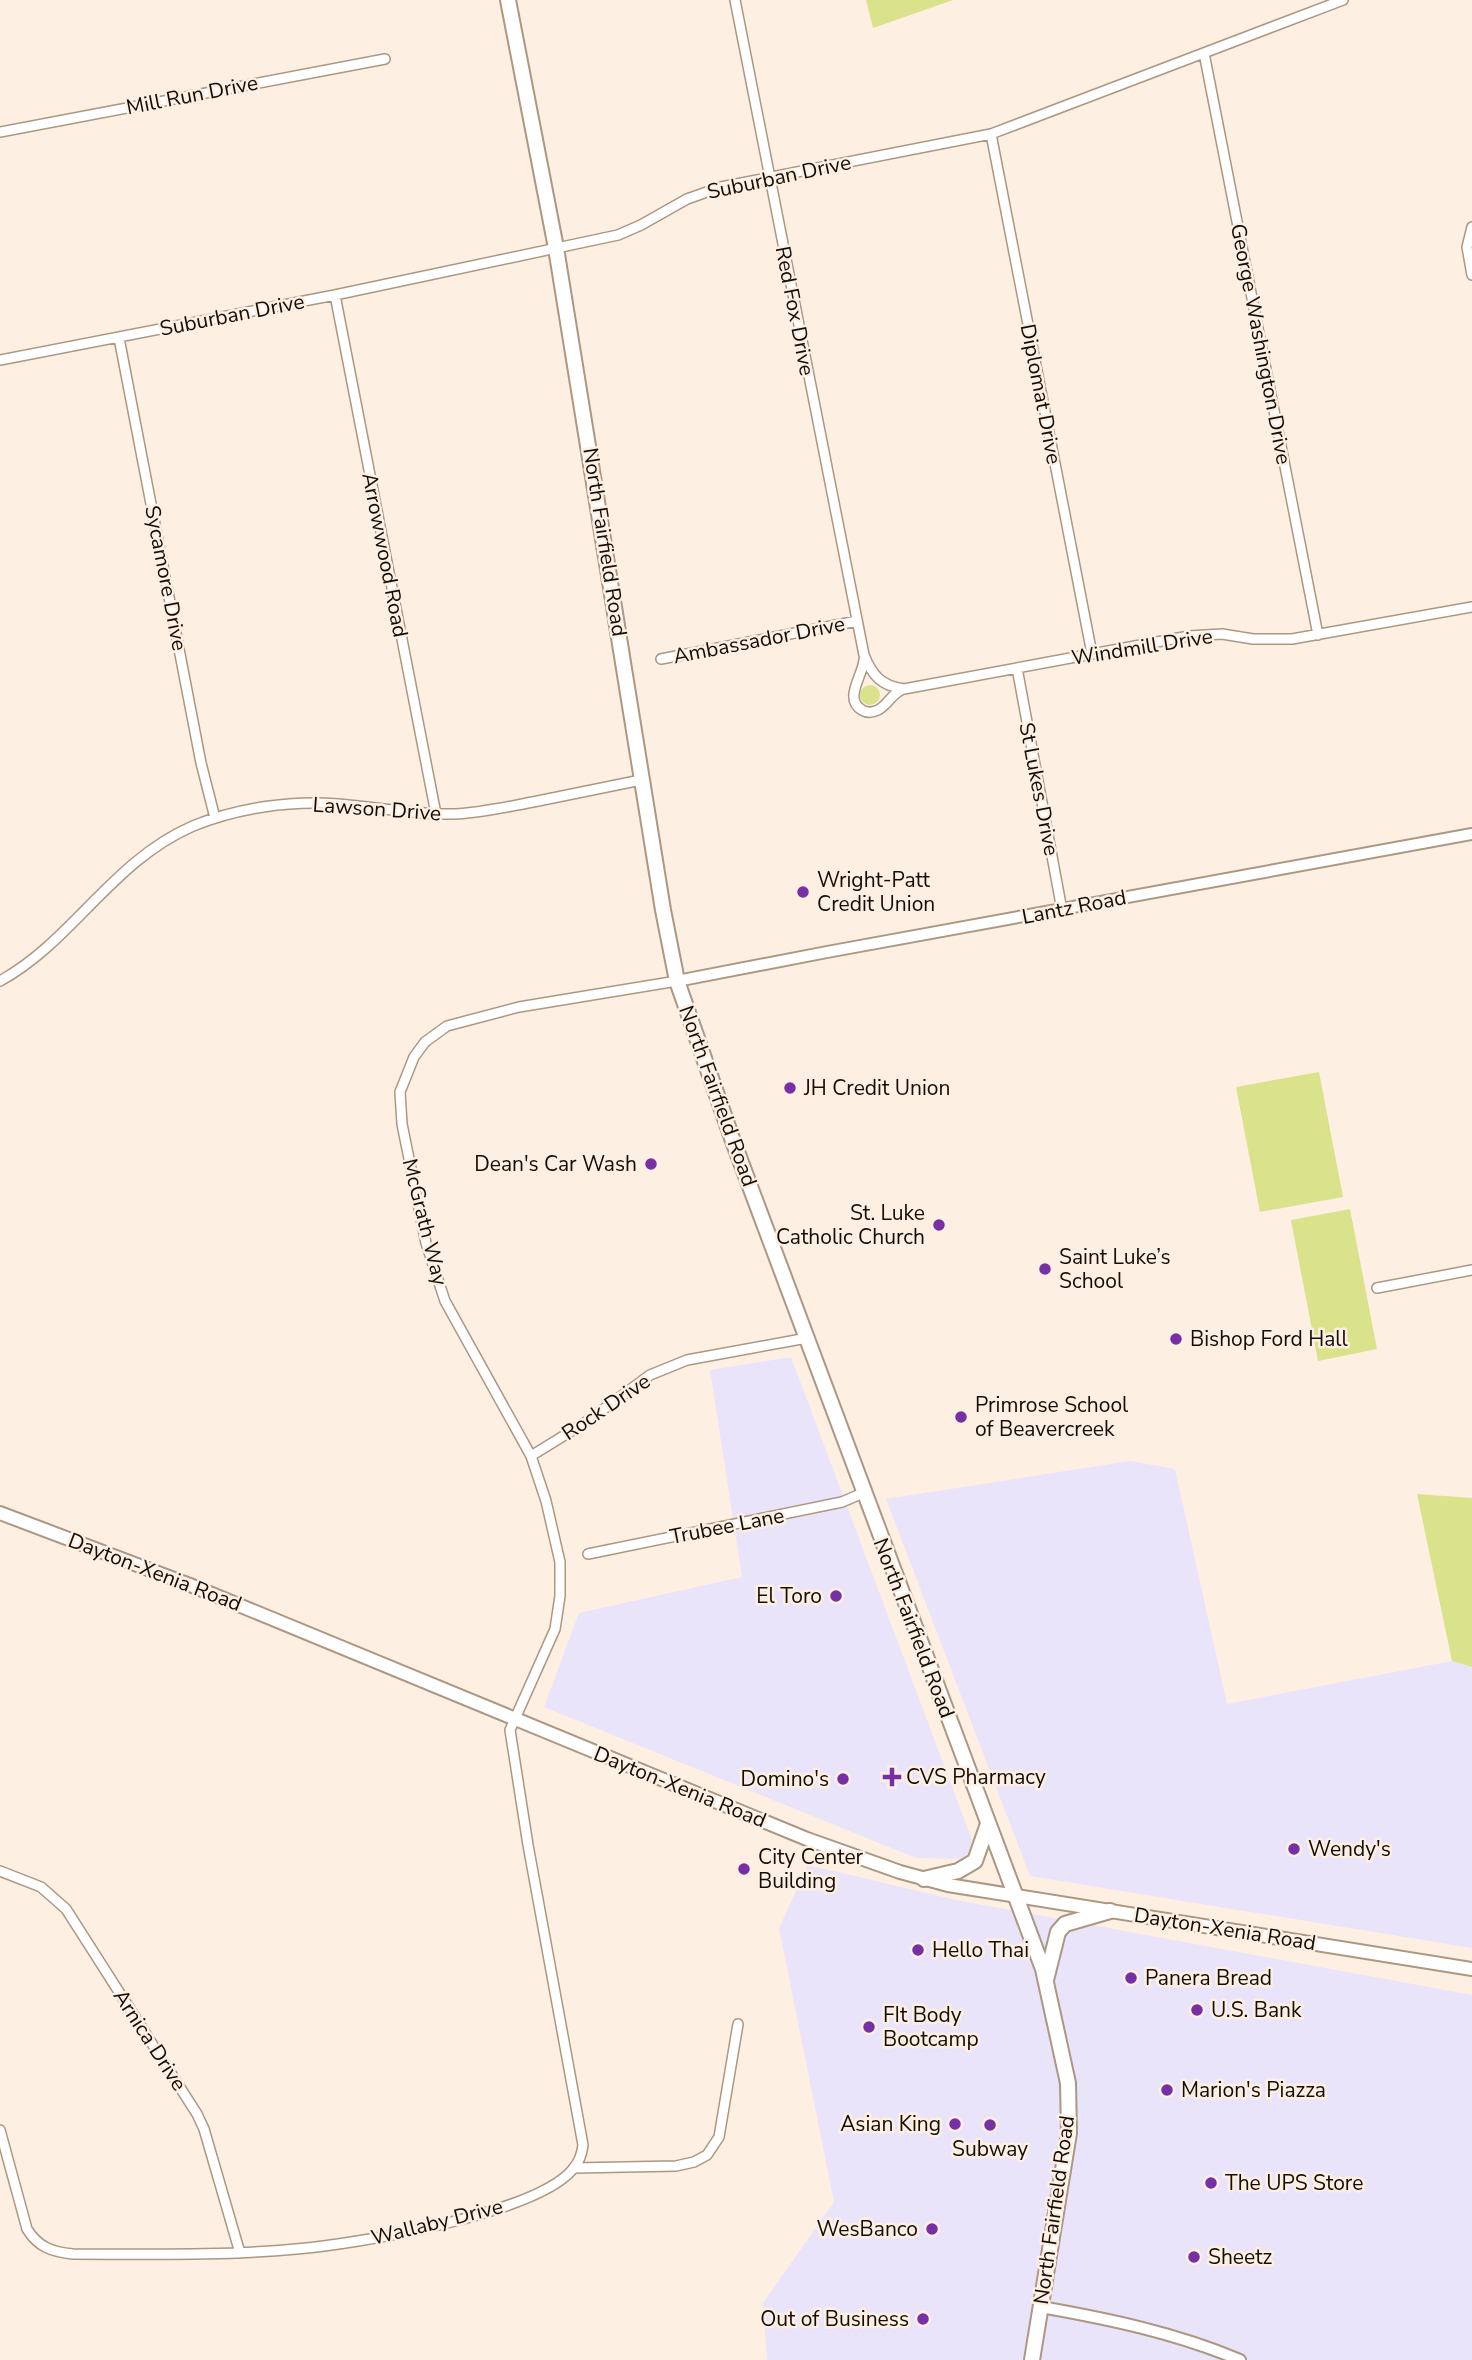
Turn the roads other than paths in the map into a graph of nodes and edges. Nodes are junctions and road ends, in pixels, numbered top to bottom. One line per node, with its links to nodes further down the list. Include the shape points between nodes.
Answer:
1 (508, 0): 10 (main road, North Fairfield Road)
2 (735, 0): 8 (street, Red Fox Drive)
3 (1343, 0): 4 (street, Suburban Drive)
4 (1204, 53): 7 (street, Suburban Drive); 17 (street, George Washington Drive)
5 (385, 59): 6 (street, Mill Run Drive)
6 (0, 132)
7 (991, 134): 8 (street, Suburban Drive); 18 (street, Diplomat Drive)
8 (770, 178): 10 (street, Suburban Drive, via 698,194 628,231); 16 (street, Red Fox Drive)
9 (1472, 227): 11 (street, via 1467,247)
10 (556, 248): 12 (street, Suburban Drive); 23 (main road, North Fairfield Road)
11 (1472, 275)
12 (335, 295): 13 (street, Suburban Drive); 24 (street, Arrowwood Road)
13 (119, 338): 14 (street, Suburban Drive); 25 (street, Sycamore Drive)
14 (0, 360)
15 (1472, 607): 17 (street, Windmill Drive)
16 (857, 621): 19 (street); 20 (street, Ambassador Drive)
17 (1318, 635): 18 (street, Windmill Drive, via 1272,640 1202,634)
18 (1091, 654): 21 (street, Windmill Drive)
19 (864, 655): 22 (street, via 880,681); 22 (street, via 853,694 859,708 877,710)
20 (661, 659)
21 (1017, 668): 22 (street, Windmill Drive); 27 (street, St Lukes Drive)
22 (904, 689)
23 (642, 780): 24 (street, Lawson Drive, via 478,813); 29 (main road, North Fairfield Road)
24 (436, 814): 25 (street, Lawson Drive, via 316,803)
25 (215, 818): 28 (street, Lawson Drive, via 146,853 44,949)
26 (1472, 834): 27 (street, Lantz Road)
27 (1062, 910): 29 (street, Lantz Road)
28 (0, 981)
29 (677, 981): 32 (main road, North Fairfield Road); 33 (street, McGrath Way, via 519,1007 447,1026 425,1042 400,1092 401,1124 426,1243 445,1301)
30 (1472, 1270): 31 (street)
31 (1377, 1288)
32 (807, 1338): 33 (street, Rock Drive, via 687,1360 650,1375); 34 (main road, North Fairfield Road)
33 (531, 1456): 37 (street, McGrath Way, via 560,1562 560,1595 555,1629)
34 (863, 1493): 36 (street, Trubee Lane, via 842,1502); 38 (main road, North Fairfield Road)
35 (0, 1513): 37 (main road, Dayton-Xenia Road, via 190,1585)
36 (588, 1554)
37 (515, 1719): 40 (main road, Dayton-Xenia Road, via 807,1839); 47 (street, via 510,1730 527,1838 583,2144)
38 (988, 1824): 40 (main road, via 975,1861 958,1871); 41 (main road, North Fairfield Road)
39 (0, 1871): 48 (street, Arnica Drive, via 41,1887 66,1909 197,2114)
40 (924, 1879): 41 (main road, Dayton-Xenia Road)
41 (1015, 1895): 42 (main road, Dayton-Xenia Road); 44 (main road, North Fairfield Road)
42 (1110, 1911): 43 (main road, Dayton-Xenia Road); 44 (main road, via 1065,1924 1058,1932)
43 (1472, 1969)
44 (1046, 1982): 49 (main road, North Fairfield Road, via 1068,2083 1069,2133)
45 (738, 2024): 47 (street, via 719,2137 707,2155 676,2166)
46 (0, 2130): 48 (street, Wallaby Drive, via 27,2229 44,2248 73,2254)
47 (574, 2168): 48 (street, Wallaby Drive, via 530,2196 475,2216 336,2245)
48 (240, 2253)
49 (1041, 2307): 50 (main road, North Fairfield Road); 51 (street, via 1194,2341)
50 (1032, 2360)
51 (1240, 2360)

